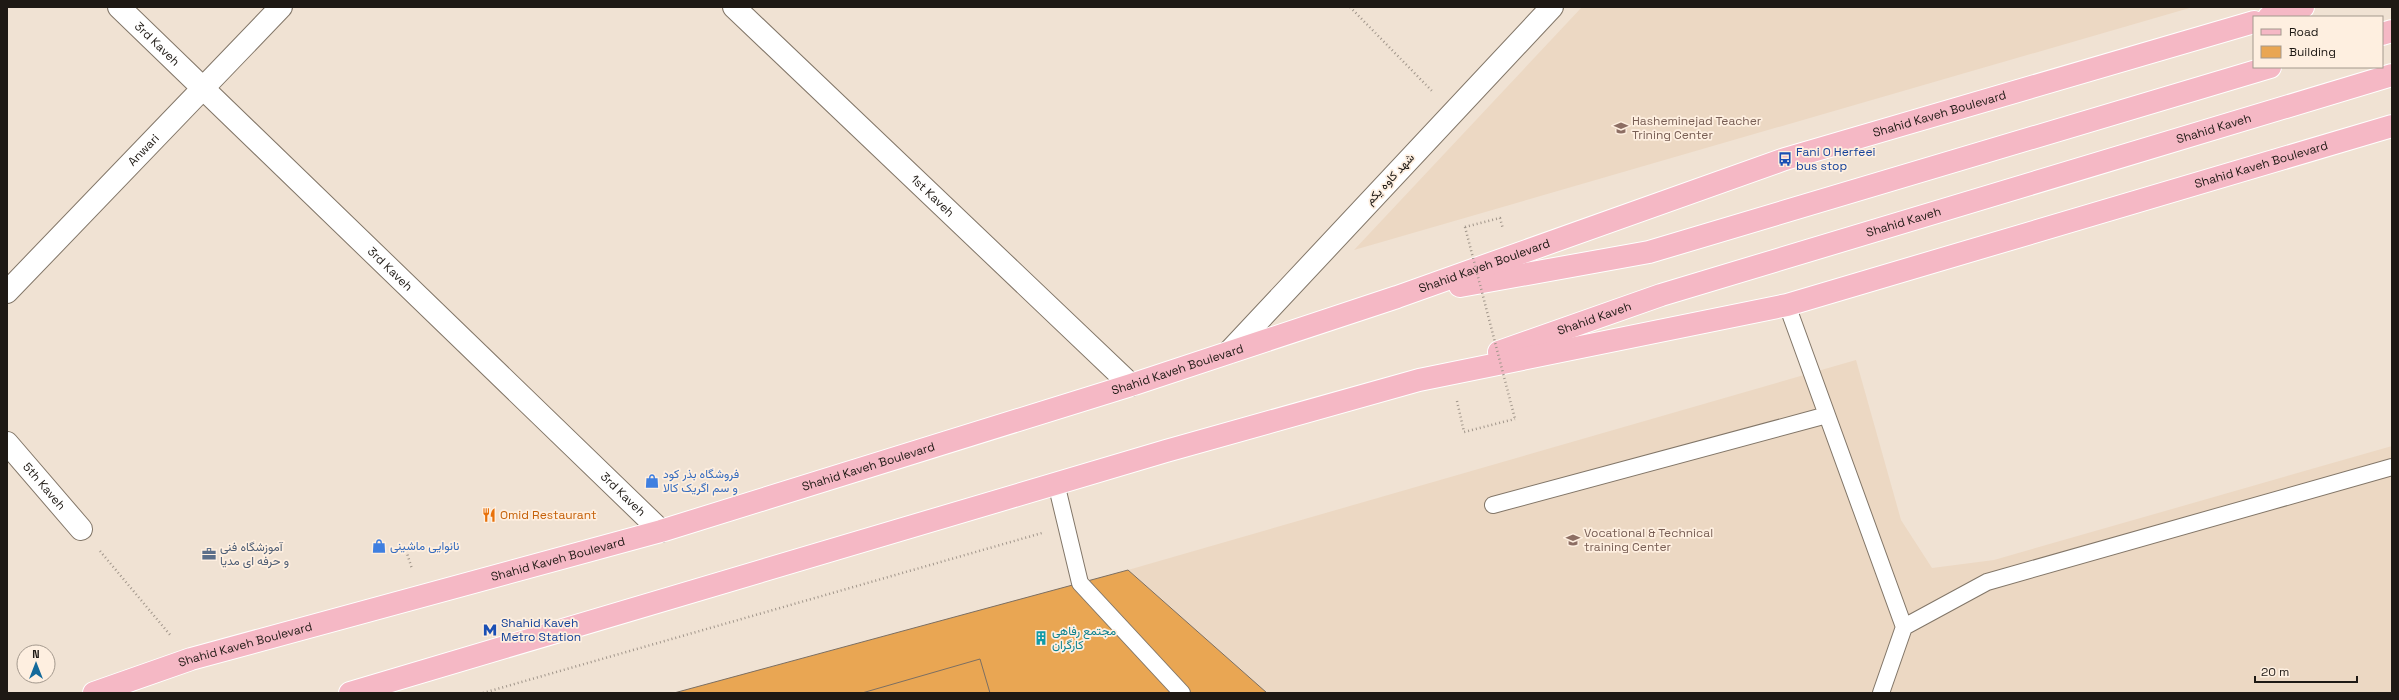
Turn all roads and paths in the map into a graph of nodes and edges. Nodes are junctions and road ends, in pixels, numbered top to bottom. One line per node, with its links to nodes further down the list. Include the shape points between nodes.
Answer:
1 (119, 7): 11 (street, 3rd Kaveh)
2 (280, 7): 11 (street, Anwari)
3 (734, 7): 20 (street, 1st Kaveh)
4 (1350, 7): 12 (path)
5 (1552, 7): 12 (street, شهد کاوه یکم)
6 (2303, 7): 7 (main road)
7 (2272, 16)
8 (2253, 22): 16 (main road, Shahid Kaveh Boulevard, via 1785,159)
9 (2267, 68): 16 (main road, via 1649,252)
10 (2392, 75): 19 (main road, Shahid Kaveh, via 1661,295)
11 (203, 88): 15 (street, Anwari); 29 (street, 3rd Kaveh)
12 (1452, 112): 18 (street, شهد کاوه یکم)
13 (2392, 126): 17 (main road, Shahid Kaveh Boulevard)
14 (1500, 218): 22 (path, bridge, via 1465,227 1515,419)
15 (7, 292)
16 (1397, 297): 18 (main road, Shahid Kaveh Boulevard)
17 (1787, 305): 19 (main road, Shahid Kaveh Boulevard); 21 (lane)
18 (1229, 352): 20 (main road, Shahid Kaveh Boulevard)
19 (1419, 380): 25 (main road, Shahid Kaveh Boulevard)
20 (1131, 385): 29 (main road, Shahid Kaveh Boulevard)
21 (1827, 415): 26 (lane); 30 (lane)
22 (1464, 432)
23 (7, 443): 28 (street, 5th Kaveh)
24 (2392, 467): 30 (lane, via 1987,582)
25 (1056, 483): 27 (lane); 33 (main road, Shahid Kaveh Boulevard)
26 (1493, 505)
27 (1066, 526): 34 (path); 35 (lane, via 1080,583)
28 (81, 529): 31 (path)
29 (661, 531): 31 (main road, Shahid Kaveh Boulevard)
30 (1904, 627): 36 (lane)
31 (191, 659): 32 (main road, Shahid Kaveh Boulevard)
32 (94, 693)
33 (350, 693)
34 (483, 693)
35 (1182, 693)
36 (1881, 693)

